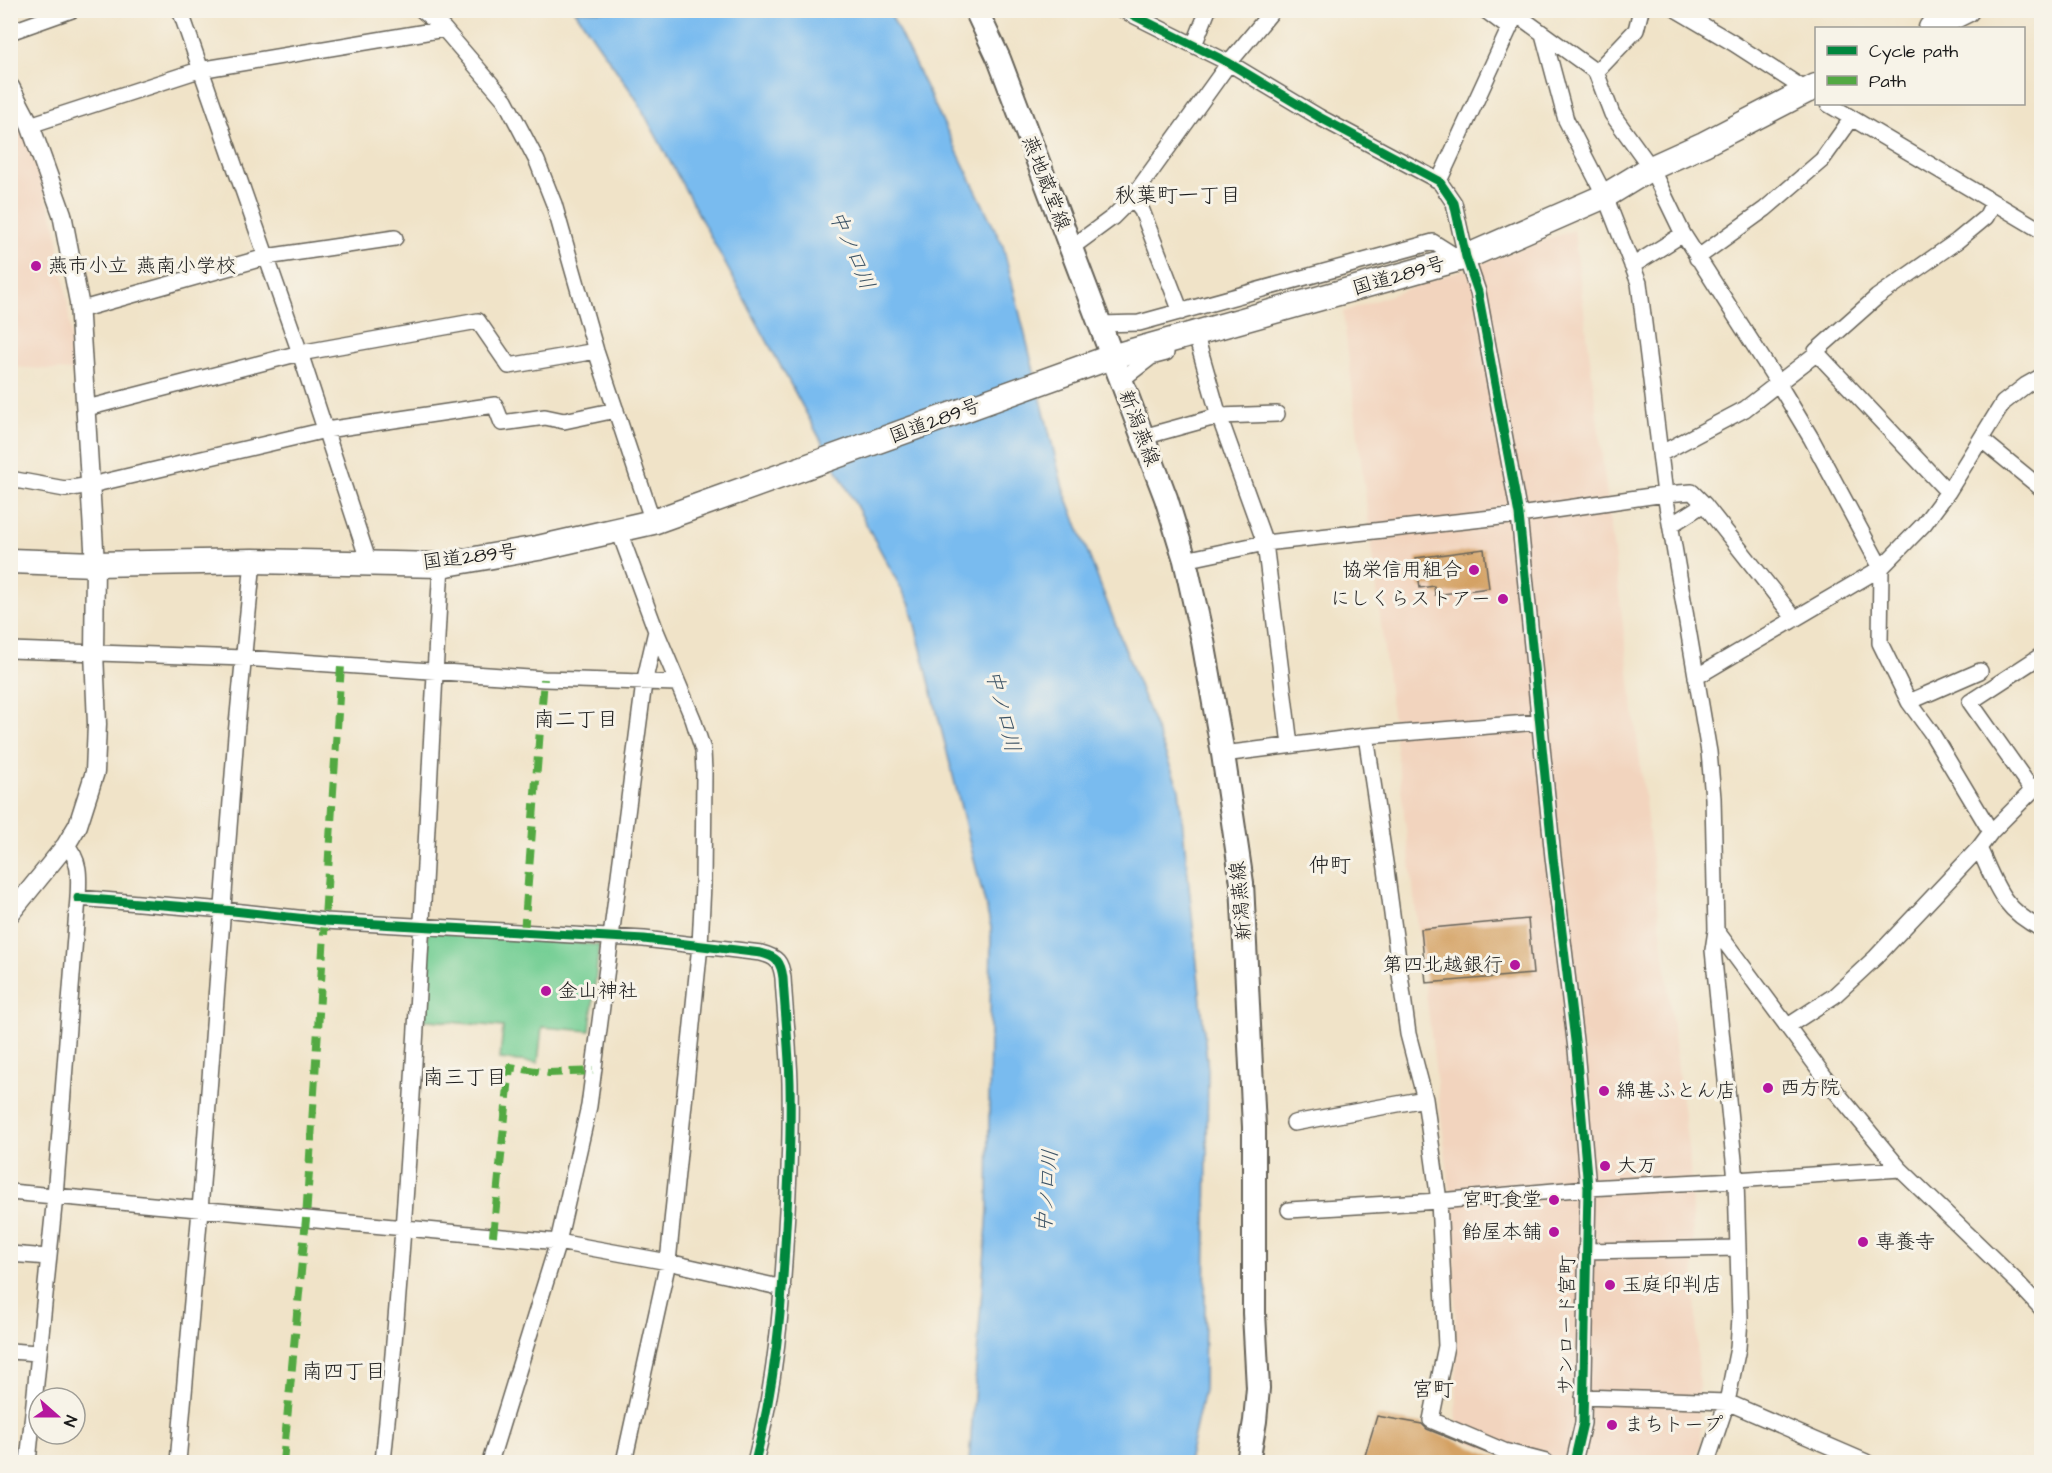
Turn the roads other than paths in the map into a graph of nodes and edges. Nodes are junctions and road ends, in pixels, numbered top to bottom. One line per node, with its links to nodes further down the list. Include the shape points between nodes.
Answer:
1 (72, 10): 16 (street)
2 (180, 10): 20 (street)
3 (422, 10): 15 (street)
4 (976, 10): 35 (main road, 燕地蔵堂線, via 999,59)
5 (1123, 10): 18 (street)
6 (1208, 10): 18 (street)
7 (1273, 10): 19 (street)
8 (1485, 10): 14 (street)
9 (1641, 10): 21 (street, via 1636,30)
10 (1677, 10): 23 (street)
11 (1967, 10): 13 (highway)
12 (1515, 12): 14 (street); 17 (street)
13 (1933, 27)
14 (1509, 28): 28 (street)
15 (444, 29): 20 (street); 44 (street, via 505,100 537,161 554,204)
16 (10, 32)
17 (1543, 34): 21 (street); 29 (street, via 1566,120)
18 (1194, 45): 19 (street)
19 (1229, 63): 28 (street); 30 (street)
20 (200, 70): 26 (street); 36 (street)
21 (1596, 72): 27 (street, via 1612,114)
22 (10, 87): 26 (street)
23 (1813, 91): 27 (highway, 国道289号)
24 (1830, 105): 25 (street)
25 (1852, 118): 31 (street); 38 (street, via 1822,160 1765,209)
26 (30, 125): 40 (street, via 62,214)
27 (1651, 168): 29 (highway, 国道289号); 33 (street)
28 (1439, 181): 37 (street, サンロード宮町, via 1454,203)
29 (1605, 196): 37 (highway, 国道289号); 39 (street)
30 (1132, 198): 35 (street); 41 (street, via 1142,211)
31 (1993, 203): 32 (street); 46 (street, via 1986,217 1958,241 1877,297)
32 (2042, 231)
33 (1683, 234): 38 (street); 39 (street)
34 (395, 238): 36 (street)
35 (1071, 248): 42 (main road, 燕地蔵堂線)
36 (266, 257): 40 (street); 45 (street)
37 (1463, 258): 41 (street, via 1433,242); 43 (street, via 1441,275); 47 (highway, 国道289号); 65 (street, サンロード宮町, via 1478,292)
38 (1697, 258): 50 (street)
39 (1632, 266): 58 (street, via 1639,283)
40 (80, 310): 51 (street)
41 (1181, 312): 42 (street, via 1139,323)
42 (1099, 324): 47 (main road, 燕地蔵堂線)
43 (1198, 343): 49 (street, via 1151,357); 54 (street)
44 (596, 351): 45 (street, via 509,366 478,321); 52 (street)
45 (300, 353): 51 (street); 55 (street)
46 (1817, 353): 50 (street); 62 (street)
47 (1111, 357): 49 (main road, 新潟燕線); 66 (highway, 国道289号)
48 (2042, 376): 57 (street, via 2003,403)
49 (1121, 380): 56 (main road, 新潟燕線)
50 (1778, 383): 58 (street, via 1745,410); 76 (street)
51 (87, 408): 60 (street)
52 (616, 410): 55 (street, via 564,421 545,417 502,423 495,405); 66 (street)
53 (1277, 414): 54 (street)
54 (1219, 416): 56 (street); 69 (street)
55 (326, 430): 60 (street); 73 (street)
56 (1143, 437): 70 (main road, 新潟燕線)
57 (1982, 440): 61 (street); 62 (street)
58 (1660, 454): 63 (street)
59 (10, 479): 60 (street, via 65,489)
60 (91, 485): 74 (street)
61 (2042, 489)
62 (1948, 492): 76 (street, via 1924,524)
63 (1665, 494): 64 (street, via 1692,492); 65 (street); 67 (street)
64 (1704, 504): 67 (street); 77 (street)
65 (1519, 515): 69 (street); 89 (street, サンロード宮町)
66 (661, 520): 68 (highway, 国道289号)
67 (1671, 525): 85 (street)
68 (619, 531): 75 (highway, 国道289号); 78 (street)
69 (1265, 543): 70 (street); 91 (street)
70 (1185, 560): 92 (main road, 新潟燕線)
71 (10, 561): 74 (highway, 国道289号)
72 (253, 561): 73 (highway, 国道289号); 74 (highway, 国道289号); 82 (street)
73 (369, 563): 75 (highway, 国道289号)
74 (95, 564): 80 (street)
75 (441, 565): 84 (street)
76 (1881, 568): 77 (street); 88 (street, via 1880,643)
77 (1795, 619): 85 (street)
78 (656, 631): 86 (street); 87 (street)
79 (10, 650): 80 (street)
80 (94, 652): 82 (street); 95 (street, via 98,724 95,772 78,825)
81 (2042, 655): 93 (street, via 1970,702)
82 (244, 658): 84 (street); 98 (street)
83 (1980, 671): 88 (street)
84 (435, 672): 86 (street); 100 (street)
85 (1696, 677): 102 (street, via 1712,786)
86 (644, 683): 87 (street); 103 (street)
87 (677, 683): 104 (street, via 703,750)
88 (1909, 702): 94 (street)
89 (1539, 722): 90 (street); 110 (street, サンロード宮町)
90 (1366, 736): 91 (street); 106 (street, via 1407,1034)
91 (1290, 745): 92 (street)
92 (1223, 753): 135 (main road, 新潟燕線, via 1242,883 1254,1127 1258,1388)
93 (2036, 785): 94 (street)
94 (1991, 832): 96 (street)
95 (66, 845): 97 (street, via 76,861); 99 (street)
96 (1979, 848): 101 (street, via 2001,896 2014,913); 105 (street, via 1876,957 1834,996)
97 (78, 898): 98 (street); 112 (street)
98 (224, 910): 100 (street); 114 (street)
99 (10, 914)
100 (422, 926): 103 (street); 116 (street)
101 (2042, 929)
102 (1716, 930): 105 (street); 109 (street, via 1713,950)
103 (612, 937): 104 (street); 117 (street, via 589,1106)
104 (700, 945): 122 (street); 123 (street, via 771,955 782,965 790,1082)
105 (1788, 1026): 108 (street)
106 (1425, 1099): 107 (street); 113 (street)
107 (1294, 1123)
108 (1900, 1169): 109 (street); 124 (street)
109 (1736, 1180): 110 (street); 118 (street)
110 (1588, 1188): 113 (street); 119 (street, サンロード宮町)
111 (10, 1192): 112 (street)
112 (55, 1196): 114 (street); 121 (street)
113 (1439, 1201): 115 (street); 136 (street, via 1446,1346 1431,1420 1504,1451)
114 (200, 1210): 116 (street); 130 (street)
115 (1289, 1210)
116 (403, 1229): 117 (street); 131 (street)
117 (558, 1242): 122 (street); 132 (street)
118 (1738, 1248): 119 (street); 128 (street, via 1739,1338)
119 (1586, 1251): 127 (street, サンロード宮町)
120 (10, 1254): 121 (street)
121 (48, 1257): 126 (street)
122 (669, 1262): 123 (street); 133 (street)
123 (783, 1288): 134 (street, via 771,1391)
124 (2042, 1309)
125 (10, 1351): 126 (street)
126 (38, 1353): 129 (street)
127 (1583, 1397): 128 (street); 137 (street, サンロード宮町, via 1583,1423)
128 (1727, 1402): 138 (street); 139 (street)
129 (28, 1462)
130 (178, 1462)
131 (384, 1462)
132 (490, 1462)
133 (624, 1462)
134 (755, 1462)
135 (1248, 1462)
136 (1546, 1462)
137 (1574, 1462)
138 (1707, 1462)
139 (1866, 1462)

